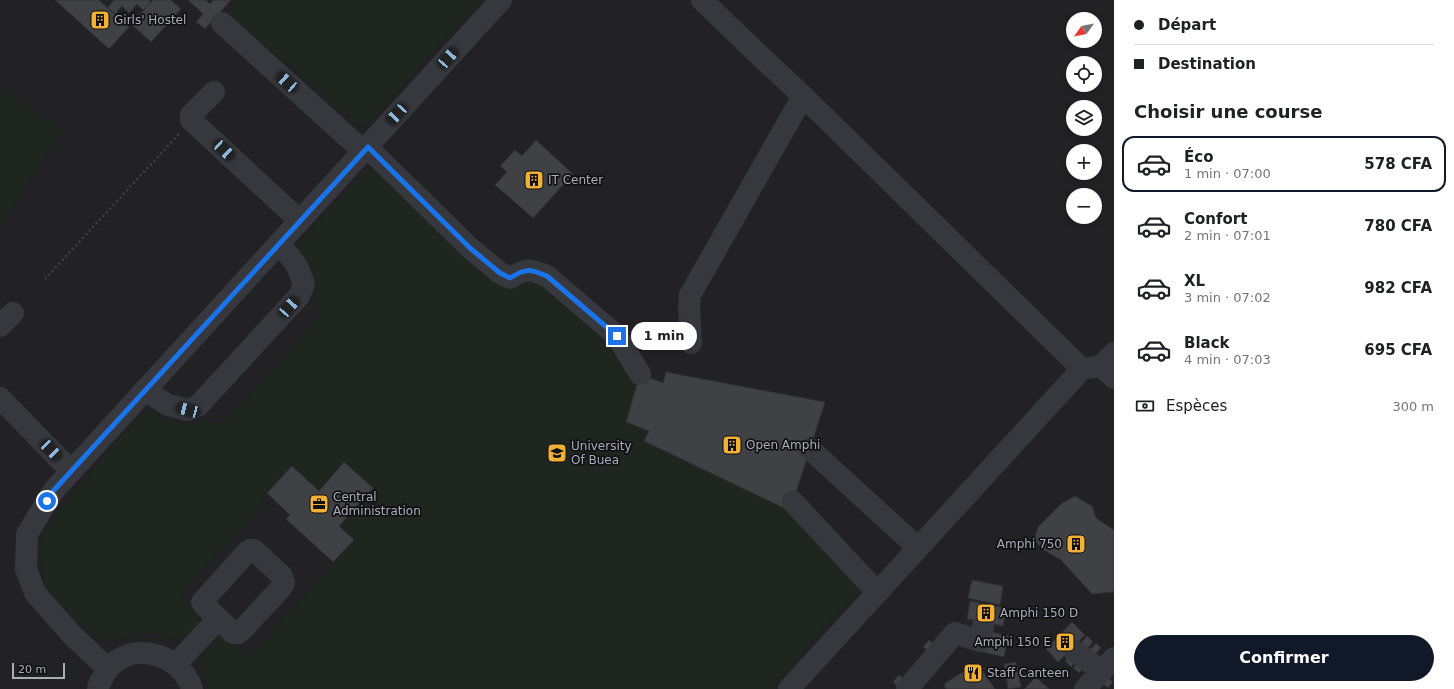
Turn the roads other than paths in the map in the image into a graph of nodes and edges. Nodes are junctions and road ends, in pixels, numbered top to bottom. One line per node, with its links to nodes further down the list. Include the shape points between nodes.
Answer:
1 (501, 0): 6 (lane)
2 (702, 0): 5 (lane)
3 (222, 23): 6 (lane)
4 (214, 92): 7 (lane, via 191,115 191,120)
5 (803, 96): 9 (lane, via 690,295 688,307); 10 (lane)
6 (365, 149): 7 (lane); 11 (lane, via 500,273 510,278 521,271 534,270 547,276 617,336)
7 (300, 221): 8 (lane)
8 (278, 245): 12 (lane); 12 (lane, via 290,254 300,271 304,284 299,296 198,406 188,410 168,405)
9 (691, 343)
10 (1103, 367): 17 (lane)
11 (640, 374)
12 (146, 390): 15 (lane)
13 (0, 398): 15 (lane)
14 (810, 449): 17 (lane)
15 (71, 471): 24 (lane, via 54,490 27,534 26,570 35,593 72,635)
16 (793, 502): 18 (lane)
17 (918, 548): 18 (lane)
18 (877, 592): 27 (lane)
19 (218, 619): 22 (lane)
20 (983, 626): 28 (lane, via 980,641 955,633)
21 (1074, 650): 23 (lane)
22 (176, 664): 24 (lane, via 160,655 142,653 123,658); 26 (lane, via 188,679)
23 (1108, 664): 29 (lane)
24 (108, 669): 25 (lane)
25 (98, 689)
26 (192, 689)
27 (789, 689)
28 (907, 689)
29 (1085, 689)

